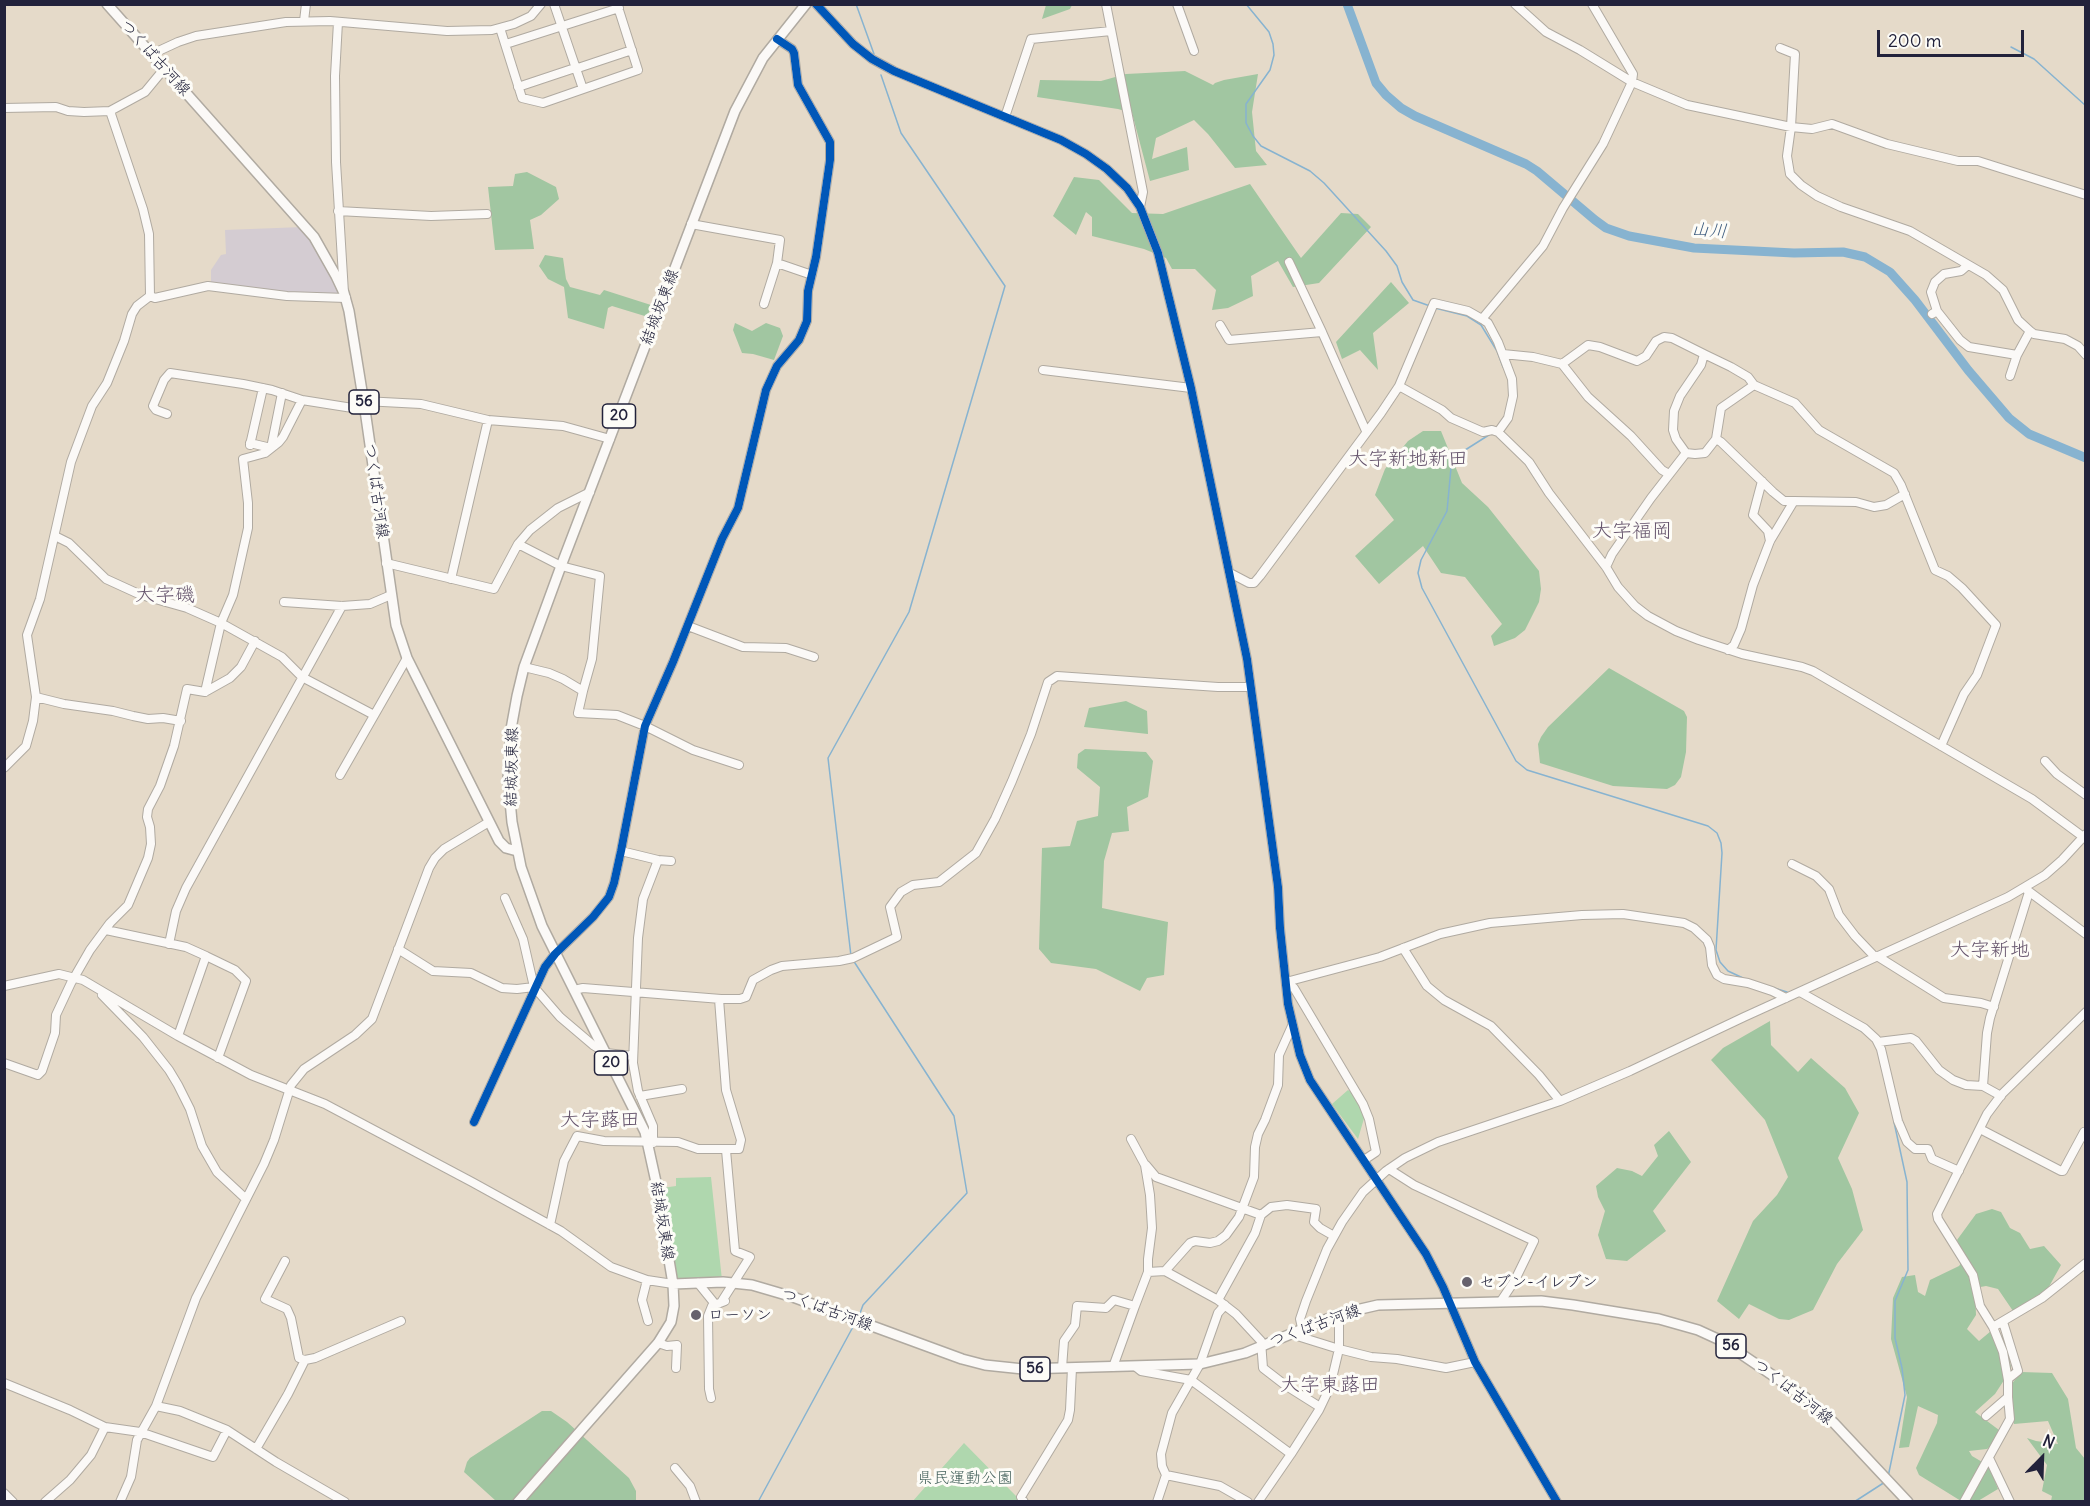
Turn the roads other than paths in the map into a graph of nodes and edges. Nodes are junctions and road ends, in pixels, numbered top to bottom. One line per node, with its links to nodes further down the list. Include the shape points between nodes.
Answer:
1 (107, 4): 22 (main road, つくば古河線 / 56)
2 (306, 4): 12 (street)
3 (541, 4): 15 (street, via 531,16)
4 (554, 4): 14 (street)
5 (806, 4): 17 (main road, 結城坂東線 / 20)
6 (816, 4): 30 (street, via 852,45 872,59)
7 (1106, 4): 16 (street)
8 (1177, 4): 21 (street)
9 (1515, 4): 25 (street, via 1546,33)
10 (1592, 4): 25 (street, via 1633,74)
11 (618, 6): 14 (street); 20 (street)
12 (304, 21): 13 (street); 22 (street, via 196,36)
13 (338, 22): 15 (street, via 447,31); 34 (street)
14 (561, 26): 18 (street); 23 (street)
15 (500, 27): 26 (street)
16 (1111, 31): 30 (street, via 1031,39); 33 (street, via 1143,192)
17 (777, 39): 36 (main road, 結城坂東線 / 20, via 738,105); 40 (street, via 792,49 798,85 830,142)
18 (509, 43)
19 (1780, 48): 31 (street, via 1795,54)
20 (632, 50): 23 (street); 27 (street, via 638,70)
21 (1194, 51)
22 (152, 54): 24 (main road, つくば古河線 / 56)
23 (575, 68): 26 (street); 27 (street)
24 (164, 69): 29 (street, via 145,92); 41 (main road, つくば古河線 / 56, via 314,237)
25 (1632, 82): 31 (street, via 1687,105); 44 (street, via 1603,144 1543,246)
26 (518, 87): 27 (street, via 522,98 543,103)
27 (582, 89)
28 (4, 108): 29 (street, via 49,106 84,112)
29 (110, 111): 42 (street, via 149,234)
30 (1005, 117): 33 (street, via 1086,154 1127,188)
31 (1791, 127): 32 (street, via 1812,129 1832,124 1887,144 1958,161 1978,161); 39 (street, via 1788,167 1801,185 1841,207 1910,231)
32 (2085, 195)
33 (1140, 207): 58 (street, via 1158,253)
34 (338, 212): 35 (street); 41 (street)
35 (487, 214)
36 (691, 224): 38 (street, via 780,240); 66 (main road, 結城坂東線 / 20)
37 (1289, 262): 47 (street)
38 (777, 263): 40 (street); 43 (street)
39 (1968, 265): 46 (street, via 2003,290 2018,320); 50 (street, via 1935,282 1930,292 1934,312 1969,347)
40 (812, 275): 87 (street, via 807,321 766,390 738,508)
41 (345, 295): 42 (street, via 287,296 208,286); 61 (main road, つくば古河線 / 56)
42 (150, 296): 75 (street, via 132,314 107,383 92,406 75,451)
43 (764, 304)
44 (1482, 319): 48 (street, via 1488,323); 56 (street, via 1468,310 1434,303)
45 (1220, 325): 47 (street, via 1229,340)
46 (2030, 331): 50 (street); 51 (street, via 2065,339)
47 (1322, 332): 64 (street)
48 (1503, 354): 52 (street); 65 (street, via 1513,396 1508,418)
49 (1704, 354): 52 (street, via 1664,337 1637,361 1588,345); 55 (street, via 1748,377); 69 (street, via 1674,411 1673,430)
50 (2017, 355): 54 (street)
51 (2085, 355)
52 (1562, 364): 70 (street, via 1587,397)
53 (1042, 370): 58 (street)
54 (2010, 376)
55 (1754, 385): 67 (street, via 1721,408); 73 (street, via 1795,403 1819,430 1889,470)
56 (1398, 386): 64 (street); 65 (street, via 1450,418 1483,432)
57 (263, 388): 59 (street); 62 (street, via 170,373 153,403 156,410); 68 (street, via 250,445)
58 (1191, 388): 81 (street)
59 (282, 393): 60 (street); 68 (street)
60 (302, 400): 61 (street); 68 (street, via 284,437)
61 (365, 405): 63 (street, via 421,404); 78 (main road, つくば古河線 / 56)
62 (166, 414)
63 (488, 420): 66 (street, via 563,426); 82 (street)
64 (1366, 431): 81 (street, via 1254,583)
65 (1498, 432): 80 (street, via 1529,462)
66 (610, 439): 72 (main road, 結城坂東線 / 20)
67 (1716, 439): 69 (street, via 1705,453); 71 (street)
68 (271, 448): 86 (street, via 242,461 248,528 233,595)
69 (1686, 453): 70 (street)
70 (1669, 474): 80 (street)
71 (1762, 480): 74 (street, via 1784,501); 76 (street, via 1753,515 1768,531)
72 (590, 492): 77 (street, via 558,508); 79 (main road, 結城坂東線 / 20)
73 (1905, 494): 74 (street, via 1874,507 1856,502); 101 (street, via 1935,570 1962,588 1996,625 1978,672)
74 (1794, 501): 76 (street)
75 (55, 536): 86 (street, via 69,543 106,579); 97 (street, via 27,635)
76 (1770, 541): 89 (street, via 1741,630)
77 (518, 544): 79 (street); 82 (street, via 494,589)
78 (386, 563): 82 (street); 83 (main road, つくば古河線 / 56)
79 (561, 566): 92 (main road, 結城坂東線 / 20); 96 (street, via 600,576 592,659)
80 (1606, 567): 89 (street, via 1618,587 1648,616)
81 (1230, 573): 94 (street)
82 (451, 579)
83 (391, 595): 85 (street, via 370,604); 91 (main road, つくば古河線 / 56)
84 (284, 602): 85 (street)
85 (342, 606): 93 (street)
86 (221, 623): 88 (street); 95 (street)
87 (688, 626): 90 (street, via 743,647 786,648); 100 (street)
88 (255, 641): 93 (street, via 282,657); 95 (street, via 241,667)
89 (1728, 650): 101 (street, via 1813,671)
90 (814, 657)
91 (407, 658): 98 (street); 107 (main road, つくば古河線 / 56)
92 (524, 668): 96 (street, via 563,679); 109 (main road, 結城坂東線 / 20, via 514,711 509,762 510,809)
93 (302, 677): 98 (street); 118 (street, via 186,888 176,911)
94 (1250, 687): 125 (street, via 1274,849); 133 (street, via 1057,676 1048,682 1012,781 976,853 939,882 913,885 901,892 890,907 897,937 853,958 782,966 753,980 746,997)
95 (205, 692): 99 (street, via 187,690)
96 (583, 692): 100 (street, via 578,713 617,716)
97 (36, 697): 99 (street, via 133,717); 104 (street, via 26,747)
98 (374, 715): 105 (street)
99 (181, 721): 116 (street, via 160,786 148,809 148,858 128,905)
100 (645, 726): 103 (street, via 693,750); 110 (street)
101 (1941, 746): 108 (street, via 2032,799)
102 (2045, 760): 106 (street)
103 (739, 765)
104 (4, 768)
105 (340, 775)
106 (2085, 795)
107 (489, 822): 109 (main road, つくば古河線 / 56, via 502,845); 120 (street, via 435,858)
108 (2085, 836): 114 (street)
109 (517, 851): 121 (main road, 結城坂東線 / 20, via 531,900)
110 (621, 851): 111 (street); 121 (street, via 609,897)
111 (658, 860): 112 (street); 130 (street, via 643,899)
112 (671, 861)
113 (1792, 864): 123 (street, via 1816,876 1829,889 1839,915)
114 (2027, 890): 117 (street); 123 (street); 134 (street)
115 (505, 898): 128 (street, via 523,939)
116 (106, 930): 118 (street); 124 (street)
117 (2085, 934)
118 (170, 944): 122 (street)
119 (1402, 948): 125 (street); 132 (street, via 1440,934 1490,923 1623,914 1694,928 1707,940 1717,975); 148 (street, via 1427,986 1491,1026)
120 (398, 949): 128 (street, via 433,971 471,973 502,988); 144 (street, via 372,1019 304,1069)
121 (555, 954): 128 (street); 129 (main road, 結城坂東線 / 20)
122 (206, 956): 137 (street); 141 (street, via 235,970 246,981)
123 (1876, 957): 131 (street); 134 (street, via 1944,998)
124 (74, 976): 126 (street, via 51,975); 127 (street); 142 (street, via 56,1015 55,1033 40,1074)
125 (1286, 982): 136 (street); 155 (street, via 1294,988 1363,1104 1376,1152)
126 (4, 986)
127 (94, 986): 137 (street); 160 (street, via 169,1070 217,1172)
128 (534, 987): 139 (street, via 576,1033); 149 (street)
129 (574, 990): 130 (street); 139 (main road, 結城坂東線 / 20)
130 (637, 991): 133 (street); 140 (street)
131 (1800, 992): 132 (street); 138 (street, via 1864,1028)
132 (1786, 998): 148 (street)
133 (719, 999): 154 (street, via 726,1090 741,1140 738,1149)
134 (1994, 1007): 143 (street, via 1987,1033)
135 (2085, 1012): 147 (street)
136 (1292, 1026): 155 (street, via 1310,1080); 161 (street, via 1279,1055 1278,1085 1258,1134 1254,1177)
137 (178, 1036): 141 (street)
138 (1878, 1042): 143 (street, via 1911,1038 1953,1080); 158 (street, via 1907,1142 1916,1149 1928,1149 1932,1159)
139 (606, 1053): 140 (street); 153 (main road, 結城坂東線 / 20)
140 (633, 1056): 146 (street)
141 (218, 1058): 144 (street)
142 (4, 1063)
143 (1983, 1086): 147 (street)
144 (289, 1089): 160 (street, via 274,1140); 163 (street, via 325,1104)
145 (682, 1089): 146 (street)
146 (640, 1096): 153 (street, via 653,1126)
147 (2001, 1096): 150 (street)
148 (1560, 1101): 157 (street, via 1438,1142)
149 (474, 1122)
150 (1980, 1129): 151 (street, via 2061,1171); 158 (street)
151 (2085, 1133)
152 (1131, 1139): 156 (street)
153 (651, 1143): 154 (street, via 674,1142 698,1149); 163 (street, via 577,1136 564,1161); 172 (main road, 結城坂東線 / 20)
154 (726, 1150): 171 (street, via 735,1251 750,1257)
155 (1364, 1160): 159 (street)
156 (1145, 1165): 161 (street, via 1156,1177); 168 (street, via 1152,1228)
157 (1389, 1169): 159 (street); 173 (street, via 1414,1185 1534,1241)
158 (1959, 1171): 183 (street, via 1937,1216 1973,1275 1980,1306)
159 (1377, 1179): 164 (street, via 1353,1205); 176 (street, via 1426,1254)
160 (246, 1199): 200 (street, via 196,1298)
161 (1243, 1209): 162 (street); 167 (street, via 1218,1241 1195,1241)
162 (1261, 1215): 164 (street, via 1270,1207 1310,1207 1316,1209 1314,1222); 175 (street)
163 (550, 1225): 169 (street, via 611,1267)
164 (1334, 1236): 182 (street, via 1306,1301 1300,1319)
165 (285, 1261): 188 (street, via 265,1299 287,1309 299,1358)
166 (2085, 1263): 181 (street, via 2042,1298)
167 (1165, 1271): 168 (street); 175 (street)
168 (1148, 1272): 177 (street)
169 (647, 1280): 172 (street); 180 (street, via 642,1300)
170 (698, 1283): 171 (main road, つくば古河線 / 56); 172 (main road, つくば古河線 / 56); 174 (street)
171 (734, 1283): 174 (street); 194 (main road, つくば古河線 / 56, via 792,1297 962,1359 1010,1368)
172 (673, 1284): 185 (main road, 結城坂東線 / 20, via 674,1314)
173 (1501, 1301): 176 (main road, つくば古河線 / 56); 223 (main road, つくば古河線 / 56, via 1557,1303 1659,1319 1722,1341 1822,1412)
174 (721, 1302): 199 (street, via 712,1306 708,1316)
175 (1221, 1302): 186 (street); 190 (street)
176 (1450, 1303): 178 (main road, つくば古河線 / 56, via 1378,1305); 189 (street)
177 (1135, 1306): 191 (street); 194 (street, via 1113,1300 1106,1308 1077,1306 1074,1325 1064,1341)
178 (1339, 1314): 182 (main road, つくば古河線 / 56); 187 (street)
179 (401, 1321): 188 (street)
180 (648, 1321)
181 (2003, 1322): 183 (street); 195 (street, via 2018,1371)
182 (1302, 1328): 184 (main road, つくば古河線 / 56)
183 (1993, 1328): 195 (street)
184 (1292, 1332): 186 (main road, つくば古河線 / 56); 187 (street)
185 (658, 1343): 193 (street, via 677,1345); 216 (main road, 結城坂東線 / 20)
186 (1262, 1346): 190 (main road, つくば古河線 / 56); 201 (street, via 1263,1368)
187 (1339, 1349): 189 (street, via 1371,1358 1446,1368); 201 (street, via 1332,1382)
188 (305, 1360): 206 (street)
189 (1475, 1362): 222 (street)
190 (1200, 1364): 192 (main road, つくば古河線 / 56); 196 (street)
191 (1113, 1367): 192 (main road, つくば古河線 / 56); 194 (main road, つくば古河線 / 56)
192 (1136, 1367): 196 (street)
193 (676, 1368)
194 (1067, 1368): 218 (street, via 1068,1420 1021,1497)
195 (2008, 1379): 198 (street)
196 (1191, 1380): 207 (street); 210 (street, via 1172,1413 1164,1438 1161,1454)
197 (4, 1383): 203 (street)
198 (2008, 1396): 202 (street); 208 (street, via 2010,1419)
199 (711, 1398)
200 (156, 1406): 204 (street, via 180,1410); 205 (street)
201 (1320, 1407): 207 (street)
202 (1986, 1416)
203 (105, 1427): 205 (street); 213 (street, via 91,1455)
204 (227, 1430): 205 (street, via 213,1457); 206 (street)
205 (140, 1432): 214 (street, via 131,1477)
206 (256, 1449): 215 (street)
207 (1291, 1454): 221 (street)
208 (1989, 1458): 224 (street); 225 (street)
209 (675, 1468): 217 (street, via 690,1486)
210 (1166, 1475): 219 (street); 220 (street, via 1220,1486)
211 (4, 1493): 212 (street)
212 (13, 1502)
213 (45, 1502)
214 (120, 1502)
215 (345, 1502)
216 (518, 1502)
217 (696, 1502)
218 (1024, 1502)
219 (1157, 1502)
220 (1248, 1502)
221 (1258, 1502)
222 (1557, 1502)
223 (1908, 1502)
224 (1964, 1502)
225 (2010, 1502)

